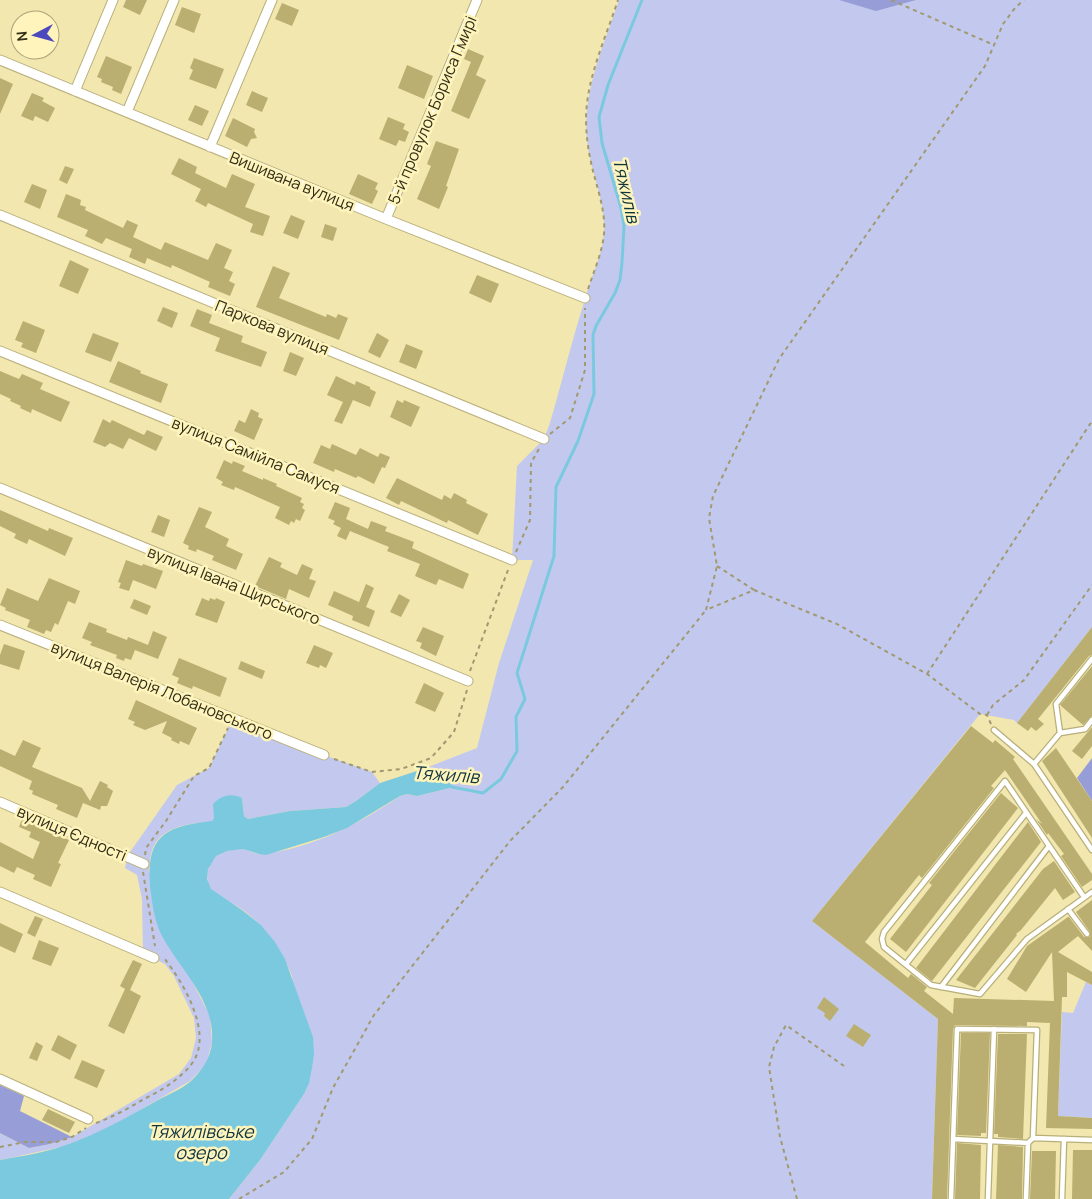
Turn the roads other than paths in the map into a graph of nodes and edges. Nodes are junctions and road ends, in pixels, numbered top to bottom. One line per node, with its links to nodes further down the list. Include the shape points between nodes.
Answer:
1 (112, 0): 6 (street)
2 (174, 0): 7 (street)
3 (272, 0): 8 (street)
4 (477, 0): 10 (street, 5-й провулок Бориса Гмирі)
5 (0, 60): 6 (street, Вишивана вулиця)
6 (75, 90): 7 (street, Вишивана вулиця)
7 (127, 112): 8 (street, Вишивана вулиця)
8 (210, 147): 10 (street, Вишивана вулиця)
9 (0, 215): 13 (street, Паркова вулиця)
10 (386, 219): 11 (street, Вишивана вулиця)
11 (585, 298)
12 (0, 351): 15 (street, вулиця Самійла Самуся)
13 (544, 439)
14 (0, 488): 18 (street, вулиця Івана Щирського)
15 (512, 560)
16 (0, 625): 22 (street, вулиця Валерія Лобановського)
17 (1092, 660): 21 (lane, via 1056,704)
18 (468, 682)
19 (1092, 720): 21 (lane, via 1085,729)
20 (994, 730): 23 (lane)
21 (1060, 733): 23 (lane)
22 (324, 756)
23 (1034, 764): 27 (lane)
24 (0, 802): 28 (street, вулиця Єдності)
25 (1026, 813): 26 (lane); 35 (lane); 35 (lane, via 1005,781 884,932 884,947)
26 (1049, 846): 31 (lane); 36 (lane)
27 (1092, 850)
28 (144, 864)
29 (0, 892): 34 (street)
30 (1092, 892): 31 (lane)
31 (1084, 897): 32 (lane)
32 (1068, 909): 33 (lane); 36 (lane, via 1027,939 980,994)
33 (1087, 934)
34 (154, 958)
35 (906, 964): 36 (lane, via 931,985)
36 (941, 986)
37 (994, 1029): 40 (lane, via 1037,1030); 41 (lane, via 957,1029); 44 (lane)
38 (0, 1079): 39 (street)
39 (88, 1119)
40 (1033, 1138): 42 (lane); 45 (lane)
41 (953, 1139): 44 (lane); 46 (lane)
42 (1064, 1139): 43 (lane); 49 (lane)
43 (1092, 1140)
44 (990, 1141): 45 (lane); 47 (lane)
45 (1028, 1143): 48 (lane)
46 (951, 1199)
47 (988, 1199)
48 (1026, 1199)
49 (1062, 1199)

